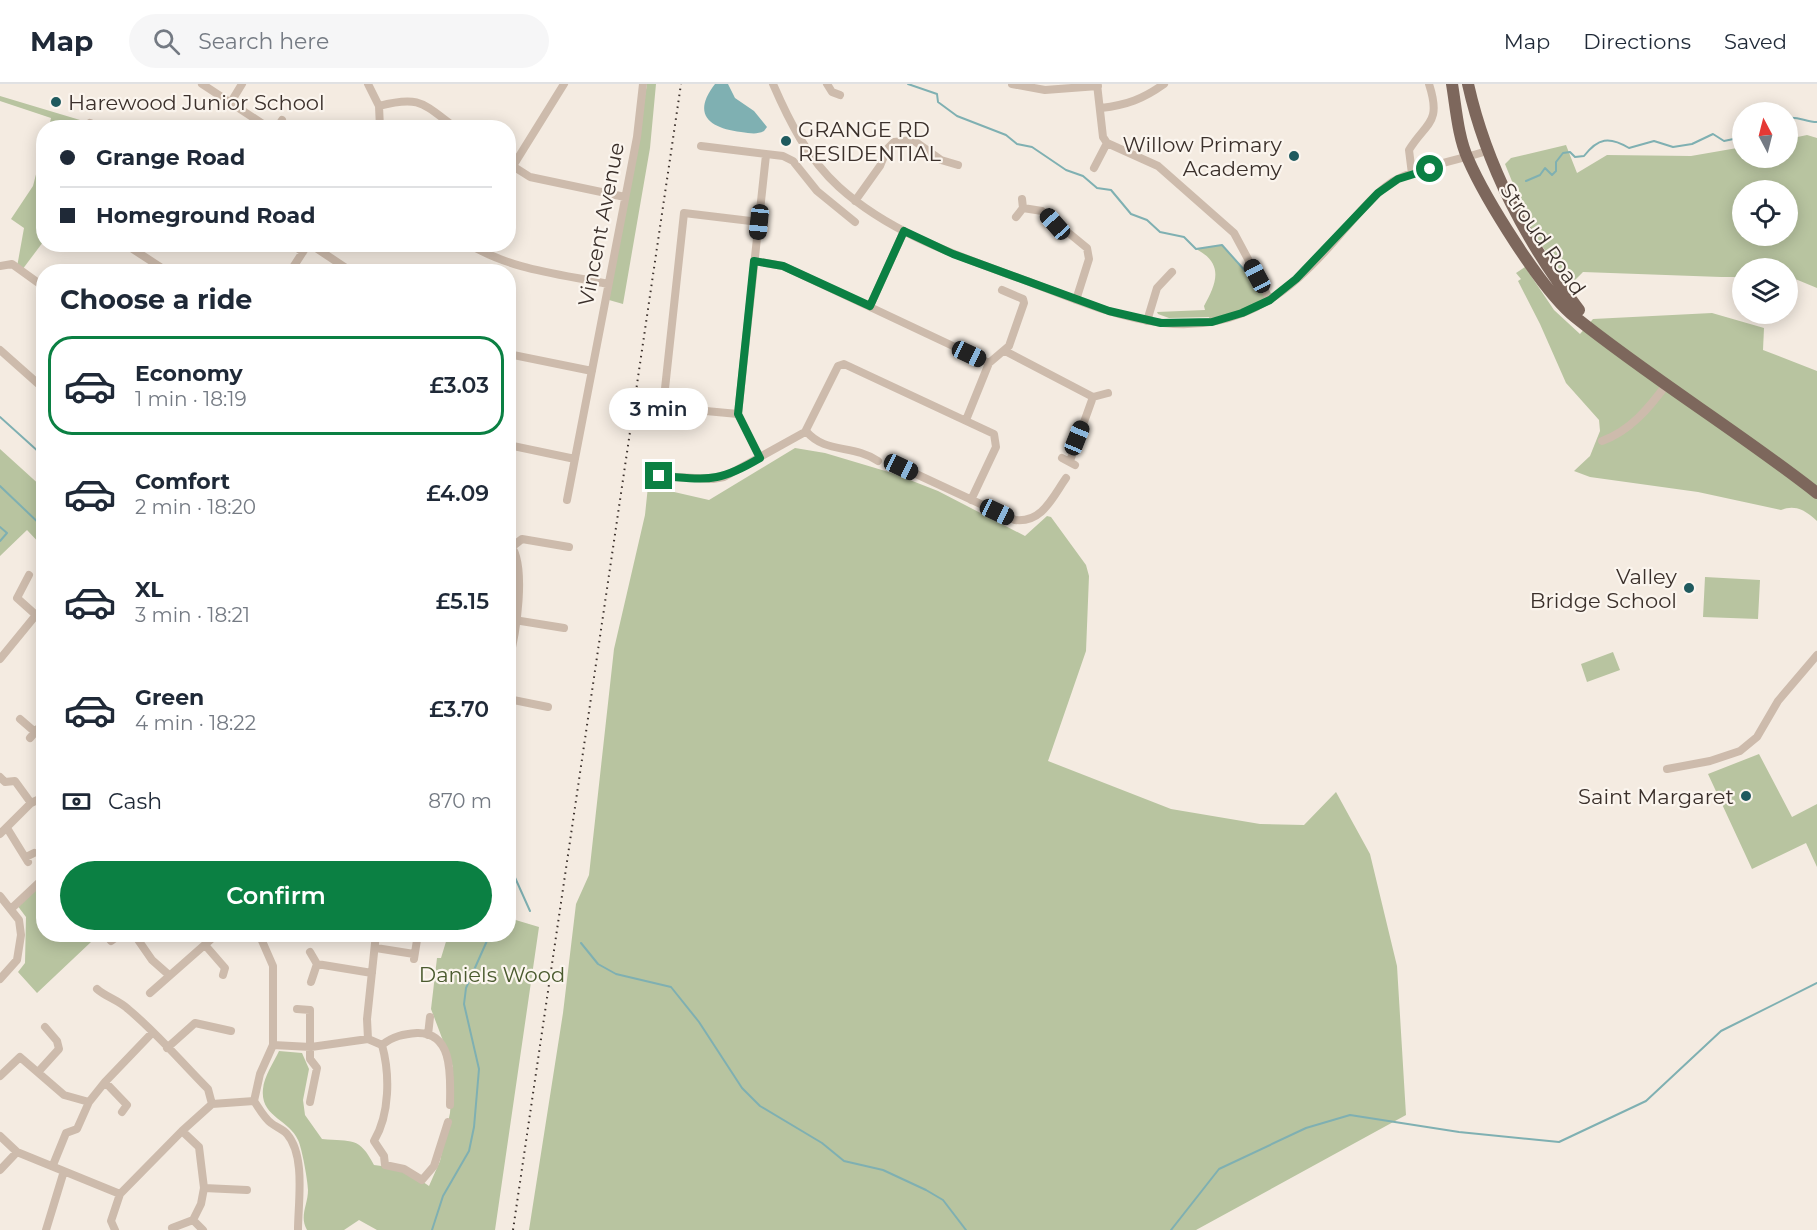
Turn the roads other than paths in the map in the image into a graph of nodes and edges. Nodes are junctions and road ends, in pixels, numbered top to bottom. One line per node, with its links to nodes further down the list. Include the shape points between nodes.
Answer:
1 (202, 84): 15 (street)
2 (242, 84): 15 (street)
3 (368, 84): 16 (street)
4 (564, 84): 25 (street)
5 (644, 84): 31 (street, Vincent Avenue)
6 (773, 84): 33 (street, via 812,157)
7 (827, 84): 14 (street)
8 (1012, 84): 13 (street, via 1045,90)
9 (1164, 84): 17 (street, via 1135,102)
10 (1429, 84): 30 (street, via 1433,116 1431,125 1409,150)
11 (1452, 84): 26 (main road, Stroud Road)
12 (1468, 84): 23 (main road, Stroud Road)
13 (1097, 85): 17 (street)
14 (833, 95)
15 (231, 102): 18 (street)
16 (379, 105): 19 (street); 20 (street, via 415,100)
17 (1101, 108): 21 (street)
18 (257, 120)
19 (380, 120)
20 (444, 120)
21 (1107, 143): 29 (street); 58 (street, via 1158,166 1234,233)
22 (701, 146): 24 (street)
23 (1487, 151): 26 (street); 43 (main road, Stroud Road)
24 (765, 155): 36 (street); 37 (street, via 783,156 793,162 817,191)
25 (516, 157)
26 (1467, 158): 30 (street); 43 (main road, Stroud Road, via 1483,188)
27 (958, 165): 33 (street, via 941,160 913,140 894,142)
28 (516, 168): 31 (street, via 530,177)
29 (1094, 168)
30 (1412, 174): 58 (street, via 1378,193 1296,279)
31 (625, 197): 54 (street, Vincent Avenue)
32 (1022, 199): 34 (street)
33 (855, 201): 38 (street)
34 (1023, 208): 35 (street); 57 (street, via 1042,211 1087,248 1089,260)
35 (1016, 217)
36 (759, 222): 44 (street); 70 (street, via 684,213 663,407)
37 (855, 222)
38 (904, 231): 57 (street, via 953,254); 59 (street)
39 (137, 252): 45 (street)
40 (303, 252): 46 (street)
41 (321, 252): 47 (street)
42 (482, 252): 48 (street)
43 (1531, 252): 67 (main road, Stroud Road, via 1549,289 1575,317)
44 (754, 261): 59 (street, via 783,266); 70 (street)
45 (156, 264)
46 (295, 264)
47 (340, 264)
48 (513, 264)
49 (516, 265): 54 (street)
50 (0, 266): 53 (street, via 12,264)
51 (1172, 272): 52 (street)
52 (1165, 280): 55 (street); 60 (street, via 1157,288)
53 (36, 281)
54 (608, 284): 65 (street, Vincent Avenue)
55 (1174, 285)
56 (1002, 290): 62 (street, via 1024,301)
57 (1076, 300): 60 (street)
58 (1270, 300): 60 (street, via 1212,322)
59 (870, 306): 64 (street)
60 (1147, 321)
61 (0, 350): 66 (street)
62 (1005, 351): 64 (street); 69 (street)
63 (516, 356): 65 (street)
64 (989, 363): 71 (street)
65 (592, 371): 77 (street, Vincent Avenue)
66 (36, 382)
67 (1666, 385): 73 (street, via 1625,430); 82 (main road, Stroud Road)
68 (1108, 393): 69 (street)
69 (1093, 397): 76 (street, via 1072,463)
70 (738, 414): 75 (street)
71 (966, 420): 72 (street, via 840,364); 84 (street, via 996,438 996,447)
72 (806, 431): 75 (street); 78 (street, via 821,444 870,452)
73 (1602, 441)
74 (516, 447): 77 (street)
75 (760, 458): 80 (street, via 713,479)
76 (1062, 458)
77 (576, 459): 83 (street, Vincent Avenue)
78 (878, 461)
79 (896, 468): 84 (street)
80 (659, 476)
81 (1066, 478): 84 (street, via 1036,518 1025,521)
82 (1817, 493)
83 (567, 500)
84 (971, 500)
85 (516, 542): 86 (street, via 522,539)
86 (569, 547)
87 (516, 555): 89 (street)
88 (29, 575): 90 (street, via 17,598)
89 (516, 586)
90 (36, 611)
91 (36, 618): 94 (street)
92 (516, 620): 93 (street)
93 (564, 628)
94 (3, 648): 96 (street)
95 (1817, 655): 101 (street, via 1778,701 1757,737 1740,751)
96 (0, 659)
97 (516, 701): 98 (street)
98 (549, 707)
99 (20, 719): 100 (street)
100 (36, 729)
101 (1667, 769)
102 (0, 777): 104 (street, via 5,782 15,782)
103 (36, 801): 104 (street)
104 (31, 803): 105 (street)
105 (7, 828): 106 (street); 107 (street, via 27,859)
106 (0, 834)
107 (34, 854)
108 (36, 886): 110 (street)
109 (0, 896): 110 (street)
110 (12, 908): 123 (street, via 21,935 17,960)
111 (140, 942): 121 (street)
112 (208, 942): 116 (street)
113 (262, 942): 134 (street, via 273,966)
114 (376, 942): 117 (street)
115 (417, 942): 117 (street, via 414,956)
116 (205, 945): 121 (street); 122 (street, via 225,968)
117 (376, 948): 120 (street)
118 (310, 952): 119 (street)
119 (317, 964): 120 (street); 124 (street)
120 (372, 973): 133 (street)
121 (169, 975): 126 (street)
122 (223, 975)
123 (0, 979)
124 (311, 982)
125 (97, 989): 131 (street, via 113,996)
126 (150, 993)
127 (297, 1009): 136 (street, via 310,1010)
128 (430, 1017): 132 (street)
129 (45, 1028): 138 (street, via 59,1049)
130 (231, 1031): 137 (street, via 195,1023)
131 (152, 1033): 137 (street); 140 (street)
132 (428, 1035): 135 (street, via 407,1034); 145 (street, via 438,1040 448,1056)
133 (368, 1039): 135 (street); 136 (street)
134 (273, 1044): 136 (street); 141 (street)
135 (382, 1045): 147 (street, via 386,1090 383,1119 374,1141 384,1156 385,1166 404,1169 422,1180 434,1166)
136 (311, 1047): 143 (street, via 310,1059 317,1068)
137 (167, 1048): 144 (street, via 208,1089)
138 (39, 1071): 139 (street, via 20,1057); 142 (street, via 64,1095)
139 (0, 1076)
140 (105, 1082): 142 (street); 146 (street, via 128,1105)
141 (254, 1101): 144 (street); 162 (street, via 270,1123 287,1134 295,1148 302,1187 297,1207)
142 (89, 1102): 151 (street, via 77,1129 66,1133)
143 (310, 1102)
144 (212, 1104): 148 (street)
145 (450, 1105)
146 (122, 1112)
147 (448, 1122)
148 (182, 1131): 154 (street, via 199,1148); 156 (street)
149 (0, 1136): 150 (street)
150 (17, 1152): 151 (street); 152 (street)
151 (53, 1165): 153 (street)
152 (0, 1170)
153 (64, 1171): 156 (street); 159 (street)
154 (204, 1188): 155 (street); 157 (street)
155 (247, 1190)
156 (120, 1194): 160 (street, via 111,1221)
157 (193, 1220): 158 (street); 161 (street)
158 (172, 1228)
159 (46, 1230)
160 (115, 1230)
161 (203, 1230)
162 (298, 1230)

